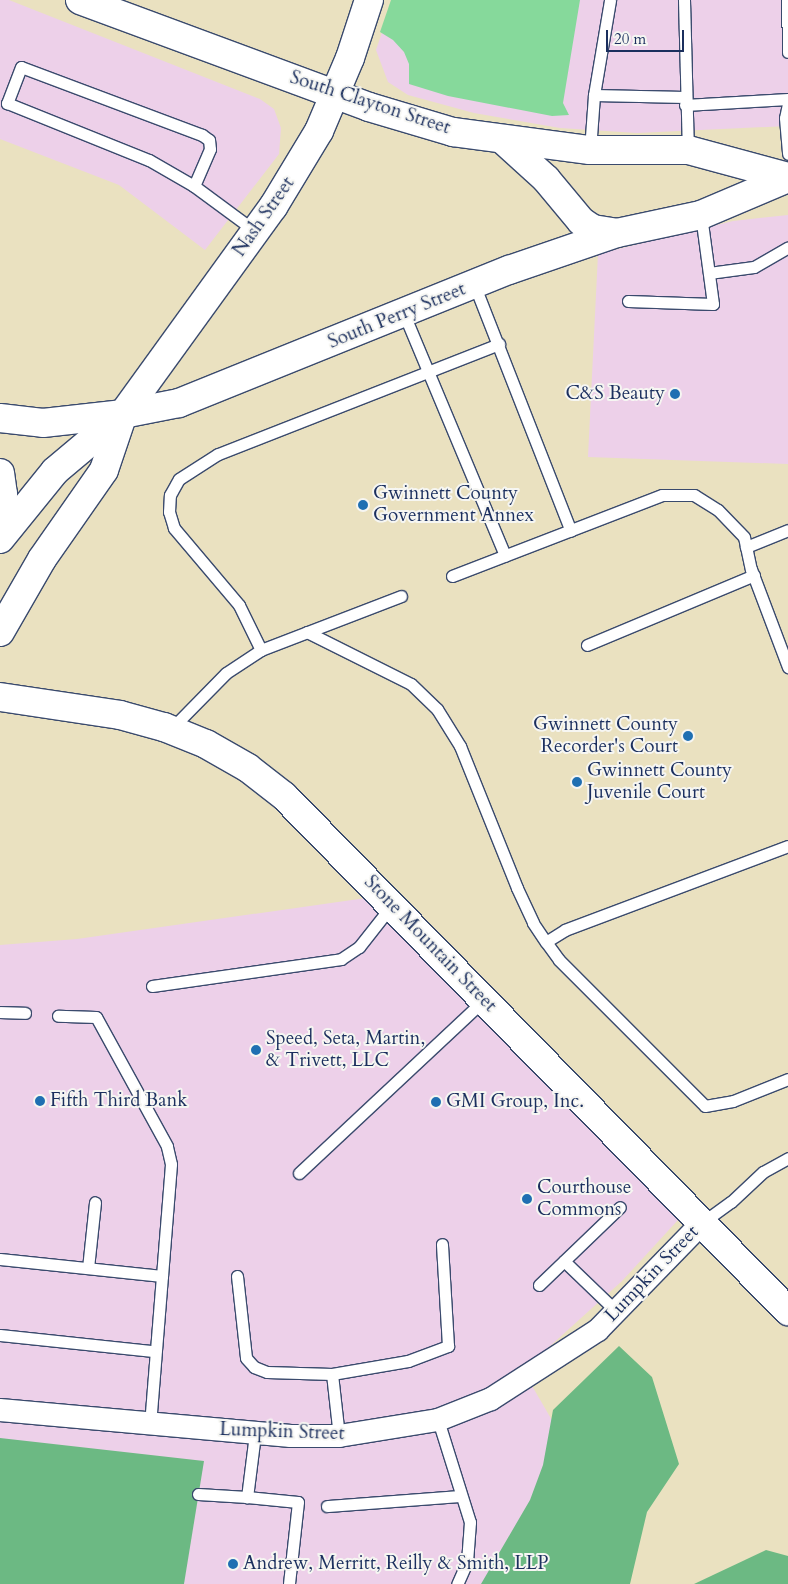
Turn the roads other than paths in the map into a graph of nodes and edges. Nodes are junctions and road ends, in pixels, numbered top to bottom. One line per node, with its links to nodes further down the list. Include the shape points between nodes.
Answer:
1 (80, 0): 7 (main road, South Clayton Street)
2 (369, 0): 7 (main road, Nash Street)
3 (610, 0): 8 (lane)
4 (684, 0): 10 (lane)
5 (787, 0): 6 (lane)
6 (788, 52)
7 (336, 94): 12 (main road, South Clayton Street, via 410,121); 19 (main road, Nash Street, via 319,132)
8 (594, 95): 10 (lane); 13 (lane)
9 (788, 99): 10 (lane)
10 (685, 101): 14 (lane)
11 (788, 104): 15 (lane, via 785,118)
12 (503, 140): 13 (main road, South Clayton Street); 20 (main road, via 546,179 581,221 593,229)
13 (590, 150): 14 (main road, South Clayton Street)
14 (688, 150): 16 (main road, South Clayton Street)
15 (788, 154)
16 (788, 178): 18 (main road, South Perry Street)
17 (194, 186): 17 (lane, via 148,160 7,104 21,67 202,134 209,140 210,149); 19 (lane)
18 (701, 215): 20 (main road, South Perry Street); 22 (lane)
19 (255, 231): 28 (main road, Nash Street)
20 (617, 233): 23 (main road, South Perry Street)
21 (788, 247): 22 (lane, via 754,267)
22 (709, 273): 24 (lane, via 713,304)
23 (474, 284): 25 (main road, South Perry Street); 26 (lane)
24 (628, 301)
25 (404, 314): 27 (lane); 28 (main road, South Perry Street, via 179,403)
26 (499, 344): 27 (lane); 33 (lane)
27 (429, 373): 36 (lane); 43 (lane, via 218,454 178,479 170,495 169,512 174,528 239,605)
28 (123, 414): 29 (main road, South Perry Street, via 43,423); 34 (main road, Nash Street, via 55,471); 40 (main road, Nash Street, via 104,470 42,559)
29 (0, 418)
30 (0, 473): 31 (main road)
31 (0, 518)
32 (788, 530): 35 (lane)
33 (571, 531): 35 (lane, via 662,496 678,493 694,495 718,510 744,536); 36 (lane)
34 (0, 539)
35 (746, 547): 38 (lane)
36 (505, 556): 37 (lane)
37 (452, 576)
38 (754, 576): 42 (lane); 44 (lane)
39 (400, 596): 41 (lane)
40 (0, 632)
41 (307, 632): 43 (lane); 49 (lane, via 411,684 437,709 460,746 517,888)
42 (587, 645)
43 (261, 650): 46 (lane, via 226,673)
44 (788, 667)
45 (0, 697): 46 (main road, Stone Mountain Street, via 120,715)
46 (171, 729): 48 (main road, Stone Mountain Street, via 248,768 284,796)
47 (788, 846): 49 (lane, via 565,930)
48 (392, 905): 50 (lane, via 359,947 340,959); 51 (main road, Stone Mountain Street)
49 (546, 942): 55 (lane, via 565,966 705,1106 733,1101)
50 (152, 986)
51 (484, 1000): 57 (lane); 60 (main road, Stone Mountain Street)
52 (0, 1012): 53 (lane)
53 (25, 1013)
54 (58, 1016): 65 (lane, via 96,1017 167,1146 171,1164)
55 (788, 1080)
56 (788, 1158): 60 (lane, via 763,1172 731,1202)
57 (299, 1173)
58 (95, 1202): 64 (lane)
59 (620, 1207): 63 (lane)
60 (703, 1222): 68 (main road, Stone Mountain Street); 69 (street, Lumpkin Street)
61 (442, 1244): 72 (lane, via 448,1346 408,1361)
62 (0, 1259): 64 (lane)
63 (564, 1261): 67 (lane); 69 (lane)
64 (88, 1268): 65 (lane)
65 (162, 1276): 71 (lane)
66 (237, 1276): 72 (lane, via 246,1358 254,1367 267,1372)
67 (539, 1285)
68 (788, 1311)
69 (617, 1312): 74 (street, Lumpkin Street, via 598,1330 491,1399)
70 (0, 1335): 71 (lane)
71 (153, 1351): 75 (lane)
72 (332, 1374): 77 (lane)
73 (0, 1410): 75 (street, Lumpkin Street)
74 (438, 1420): 77 (street, Lumpkin Street); 79 (lane)
75 (150, 1425): 76 (street, Lumpkin Street)
76 (255, 1434): 77 (street, Lumpkin Street); 80 (lane)
77 (339, 1436)
78 (198, 1494): 80 (lane)
79 (461, 1496): 81 (lane); 83 (lane, via 470,1522 467,1562)
80 (247, 1498): 82 (lane, via 298,1502)
81 (327, 1506)
82 (289, 1584)
83 (457, 1584)

